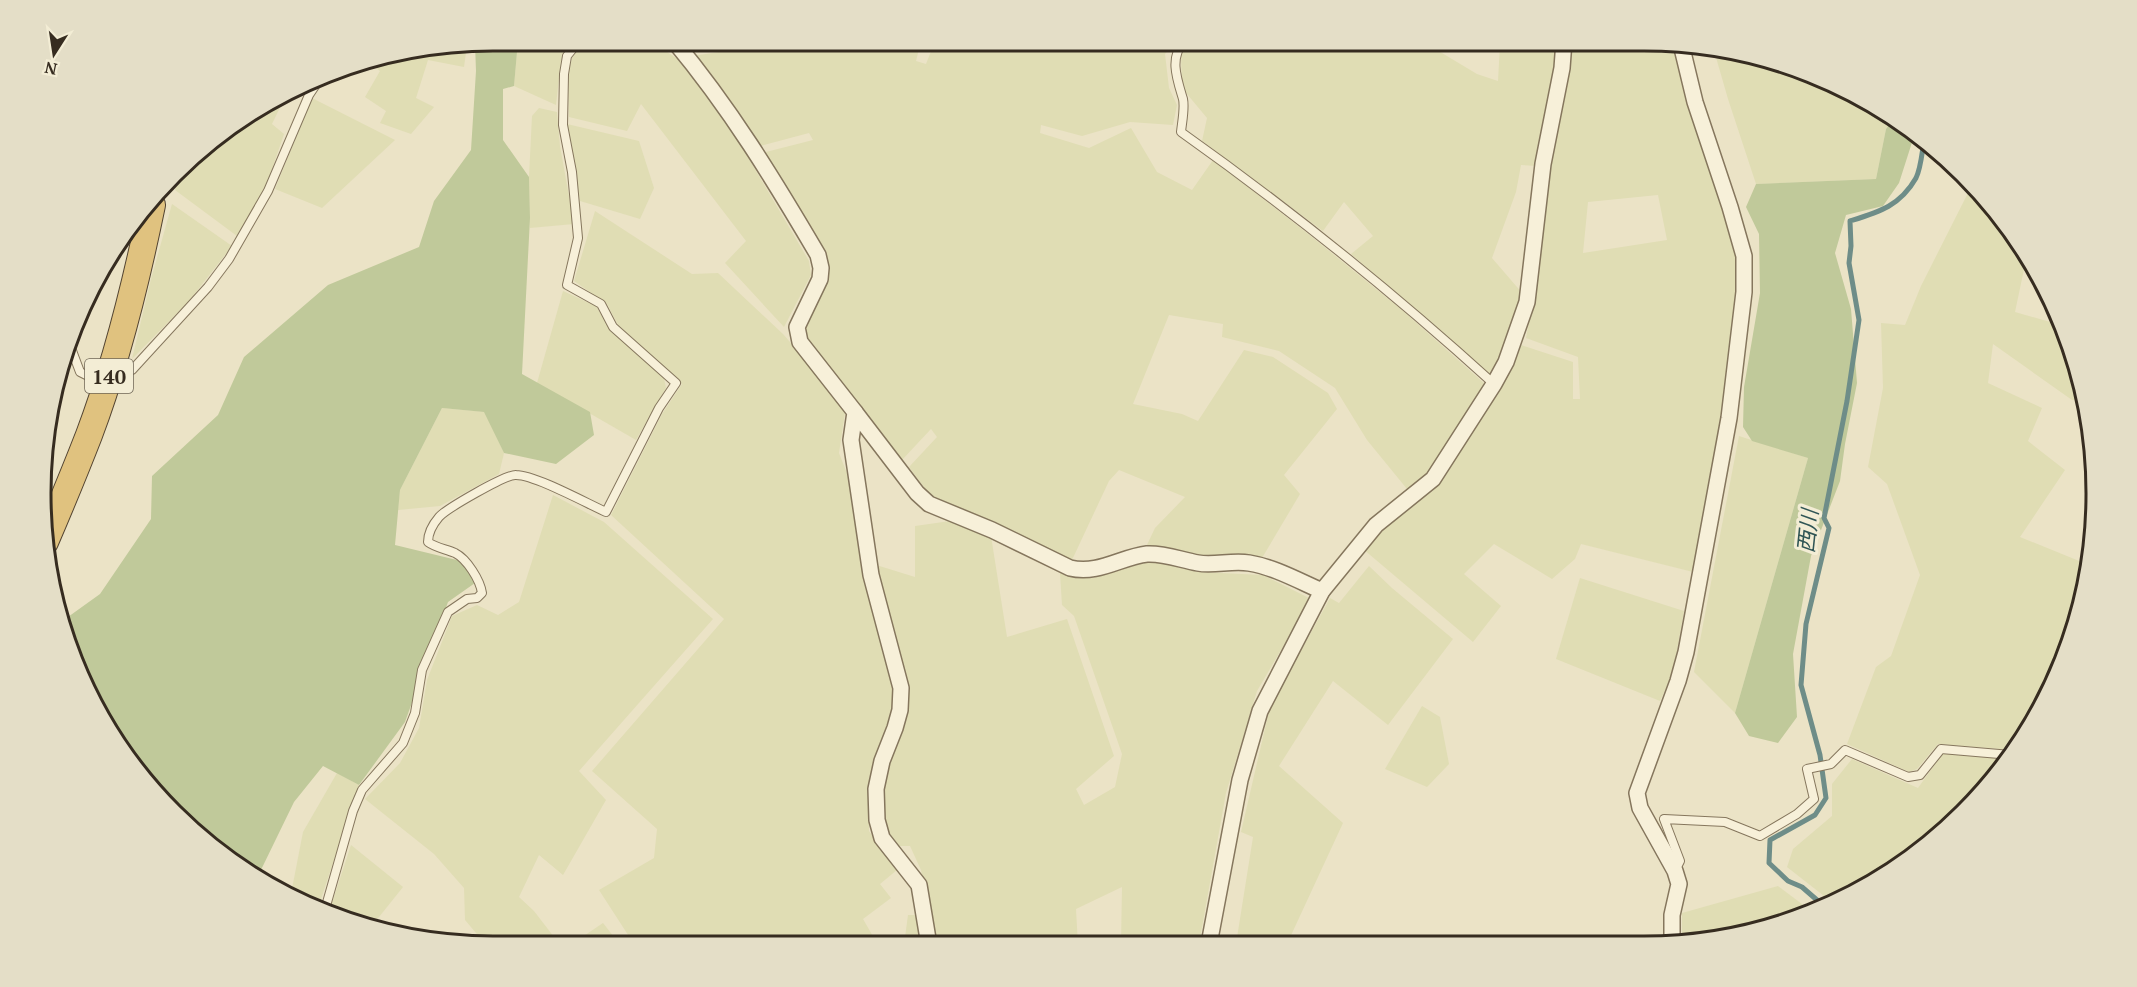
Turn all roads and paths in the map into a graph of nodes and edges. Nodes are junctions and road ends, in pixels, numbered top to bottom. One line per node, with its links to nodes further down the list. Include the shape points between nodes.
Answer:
1 (571, 51): 16 (lane, via 564,74 563,125 578,238 567,285 601,304 613,327 676,383 659,408 606,513 539,481 516,475 501,479 440,515 428,534 428,542 462,557 482,592 448,612 422,670 415,713 402,743 362,790 353,811)
2 (683, 51): 11 (street, via 755,149 818,255 820,279 797,327 800,342)
3 (1176, 51): 10 (lane, via 1178,88 1184,100 1181,132 1327,241)
4 (1563, 51): 10 (street, via 1543,164 1527,302)
5 (1683, 53): 15 (street, via 1744,256 1744,292 1729,418 1686,652 1637,793 1640,808)
6 (312, 91): 9 (lane, via 268,191 229,259 132,370)
7 (150, 215): 9 (highway, 140)
8 (73, 354): 9 (lane, via 80,372)
9 (108, 379): 12 (highway, 140)
10 (1494, 384): 13 (street, via 1433,479 1376,525)
11 (855, 412): 13 (street, via 929,504 1071,568 1092,570 1159,554 1201,563 1246,562 1264,566); 18 (street, via 851,440 871,575 901,688 900,710 876,789 877,820 882,838 919,885)
12 (52, 524)
13 (1322, 591): 19 (street, via 1260,711 1240,780)
14 (2001, 754): 15 (lane, via 1941,749 1920,775 1908,777 1845,750 1831,764 1806,769 1814,799 1760,836 1725,822 1664,819 1680,861)
15 (1675, 871): 17 (street, via 1679,884)
16 (327, 903)
17 (1672, 935)
18 (928, 936)
19 (1211, 936)

